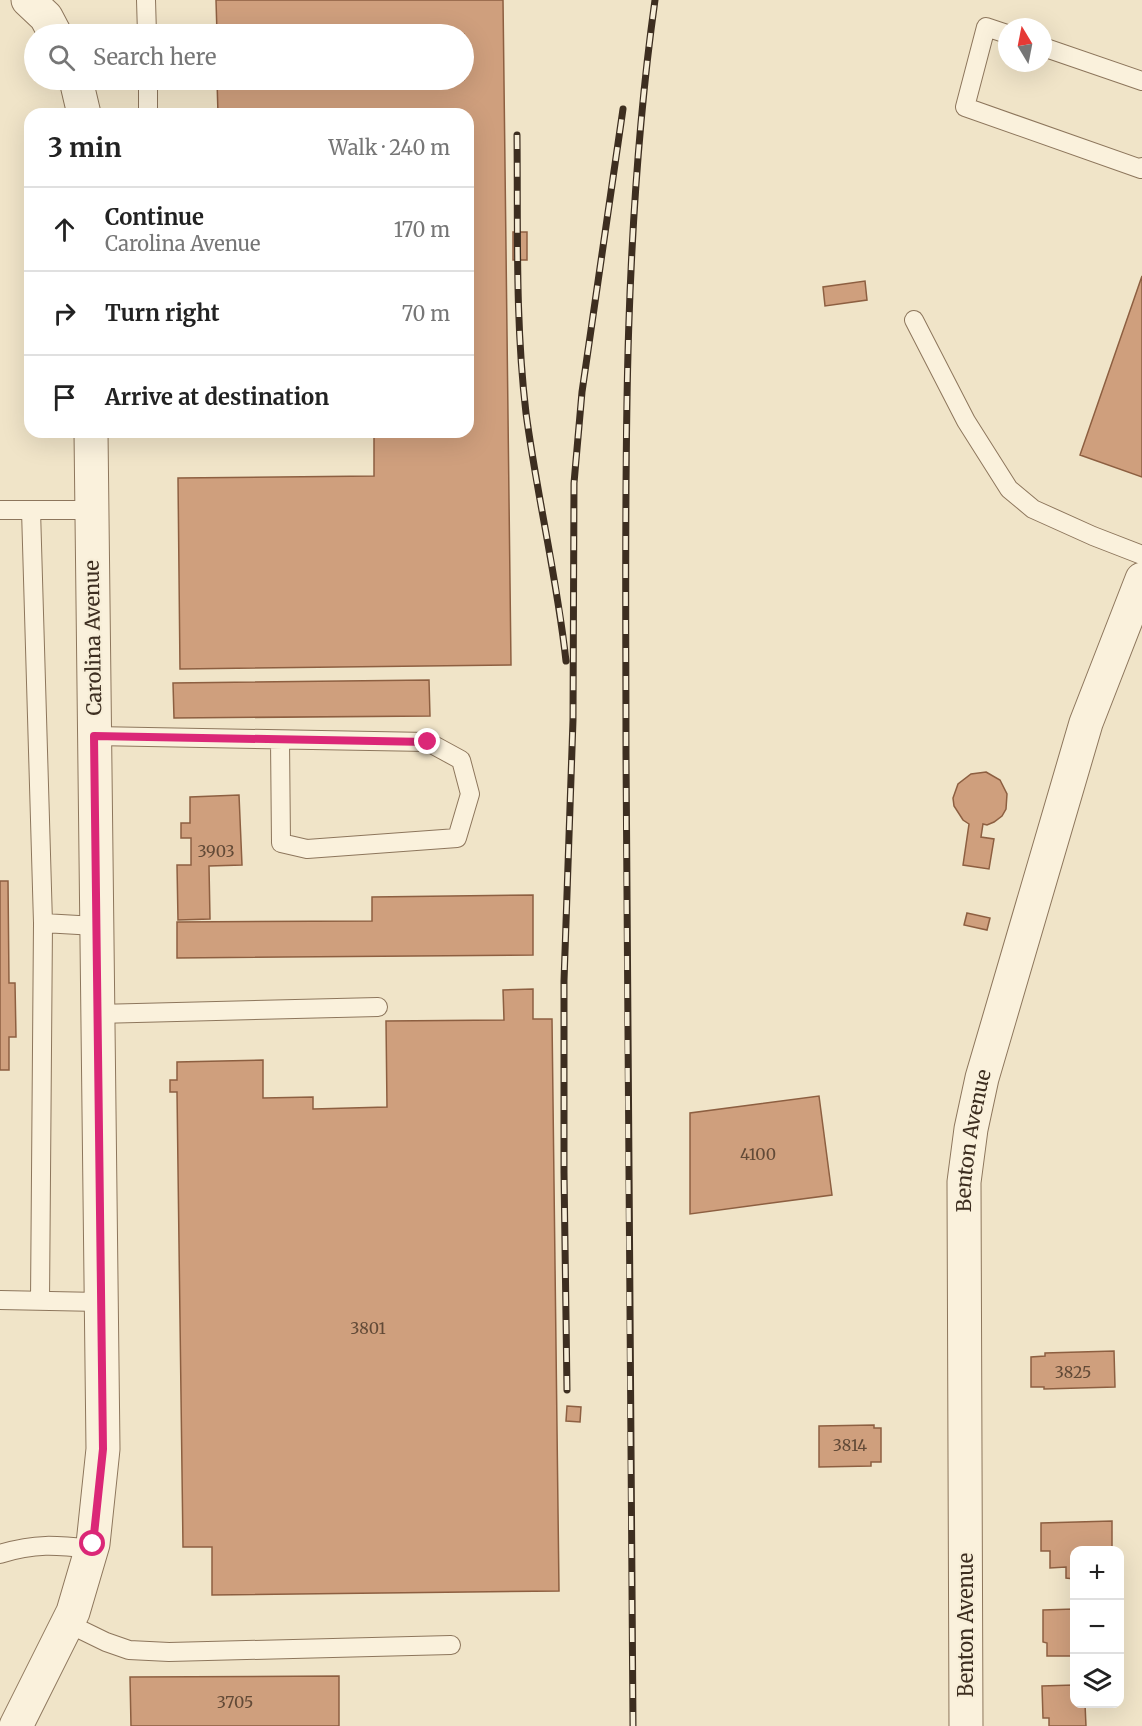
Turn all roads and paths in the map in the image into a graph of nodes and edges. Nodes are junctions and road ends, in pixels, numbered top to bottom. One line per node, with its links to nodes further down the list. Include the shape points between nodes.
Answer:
1 (28, 0): 3 (street)
2 (146, 0): 4 (lane)
3 (50, 24)
4 (147, 24)
5 (998, 31): 12 (lane, via 986,27 965,107)
6 (1052, 50): 7 (lane)
7 (1142, 81)
8 (78, 90): 10 (street)
9 (148, 90): 11 (lane)
10 (83, 108)
11 (148, 108)
12 (1142, 167)
13 (914, 320): 18 (lane, via 966,421 1009,489 1033,509)
14 (91, 438): 17 (street, Carolina Avenue)
15 (0, 510): 16 (lane)
16 (31, 510): 17 (lane); 22 (lane)
17 (92, 510): 20 (street, Carolina Avenue)
18 (1142, 555)
19 (1142, 579): 34 (street, Benton Avenue, via 1086,723 981,1078 971,1129 964,1182)
20 (94, 736): 21 (lane); 23 (street, Carolina Avenue)
21 (280, 740): 21 (lane, via 428,742 461,759 470,794 457,838 307,849 281,843)
22 (43, 923): 23 (lane); 27 (lane)
23 (96, 926): 25 (street, Carolina Avenue)
24 (378, 1007): 25 (lane)
25 (97, 1014): 28 (street, Carolina Avenue)
26 (0, 1300): 27 (lane)
27 (40, 1301): 28 (lane)
28 (100, 1302): 29 (street, Carolina Avenue, via 103,1449)
29 (92, 1549): 30 (lane, via 25,1546); 31 (street, Carolina Avenue)
30 (0, 1554)
31 (67, 1623): 32 (lane, via 129,1650); 33 (street, Carolina Avenue)
32 (451, 1645)
33 (16, 1726)
34 (966, 1726)

